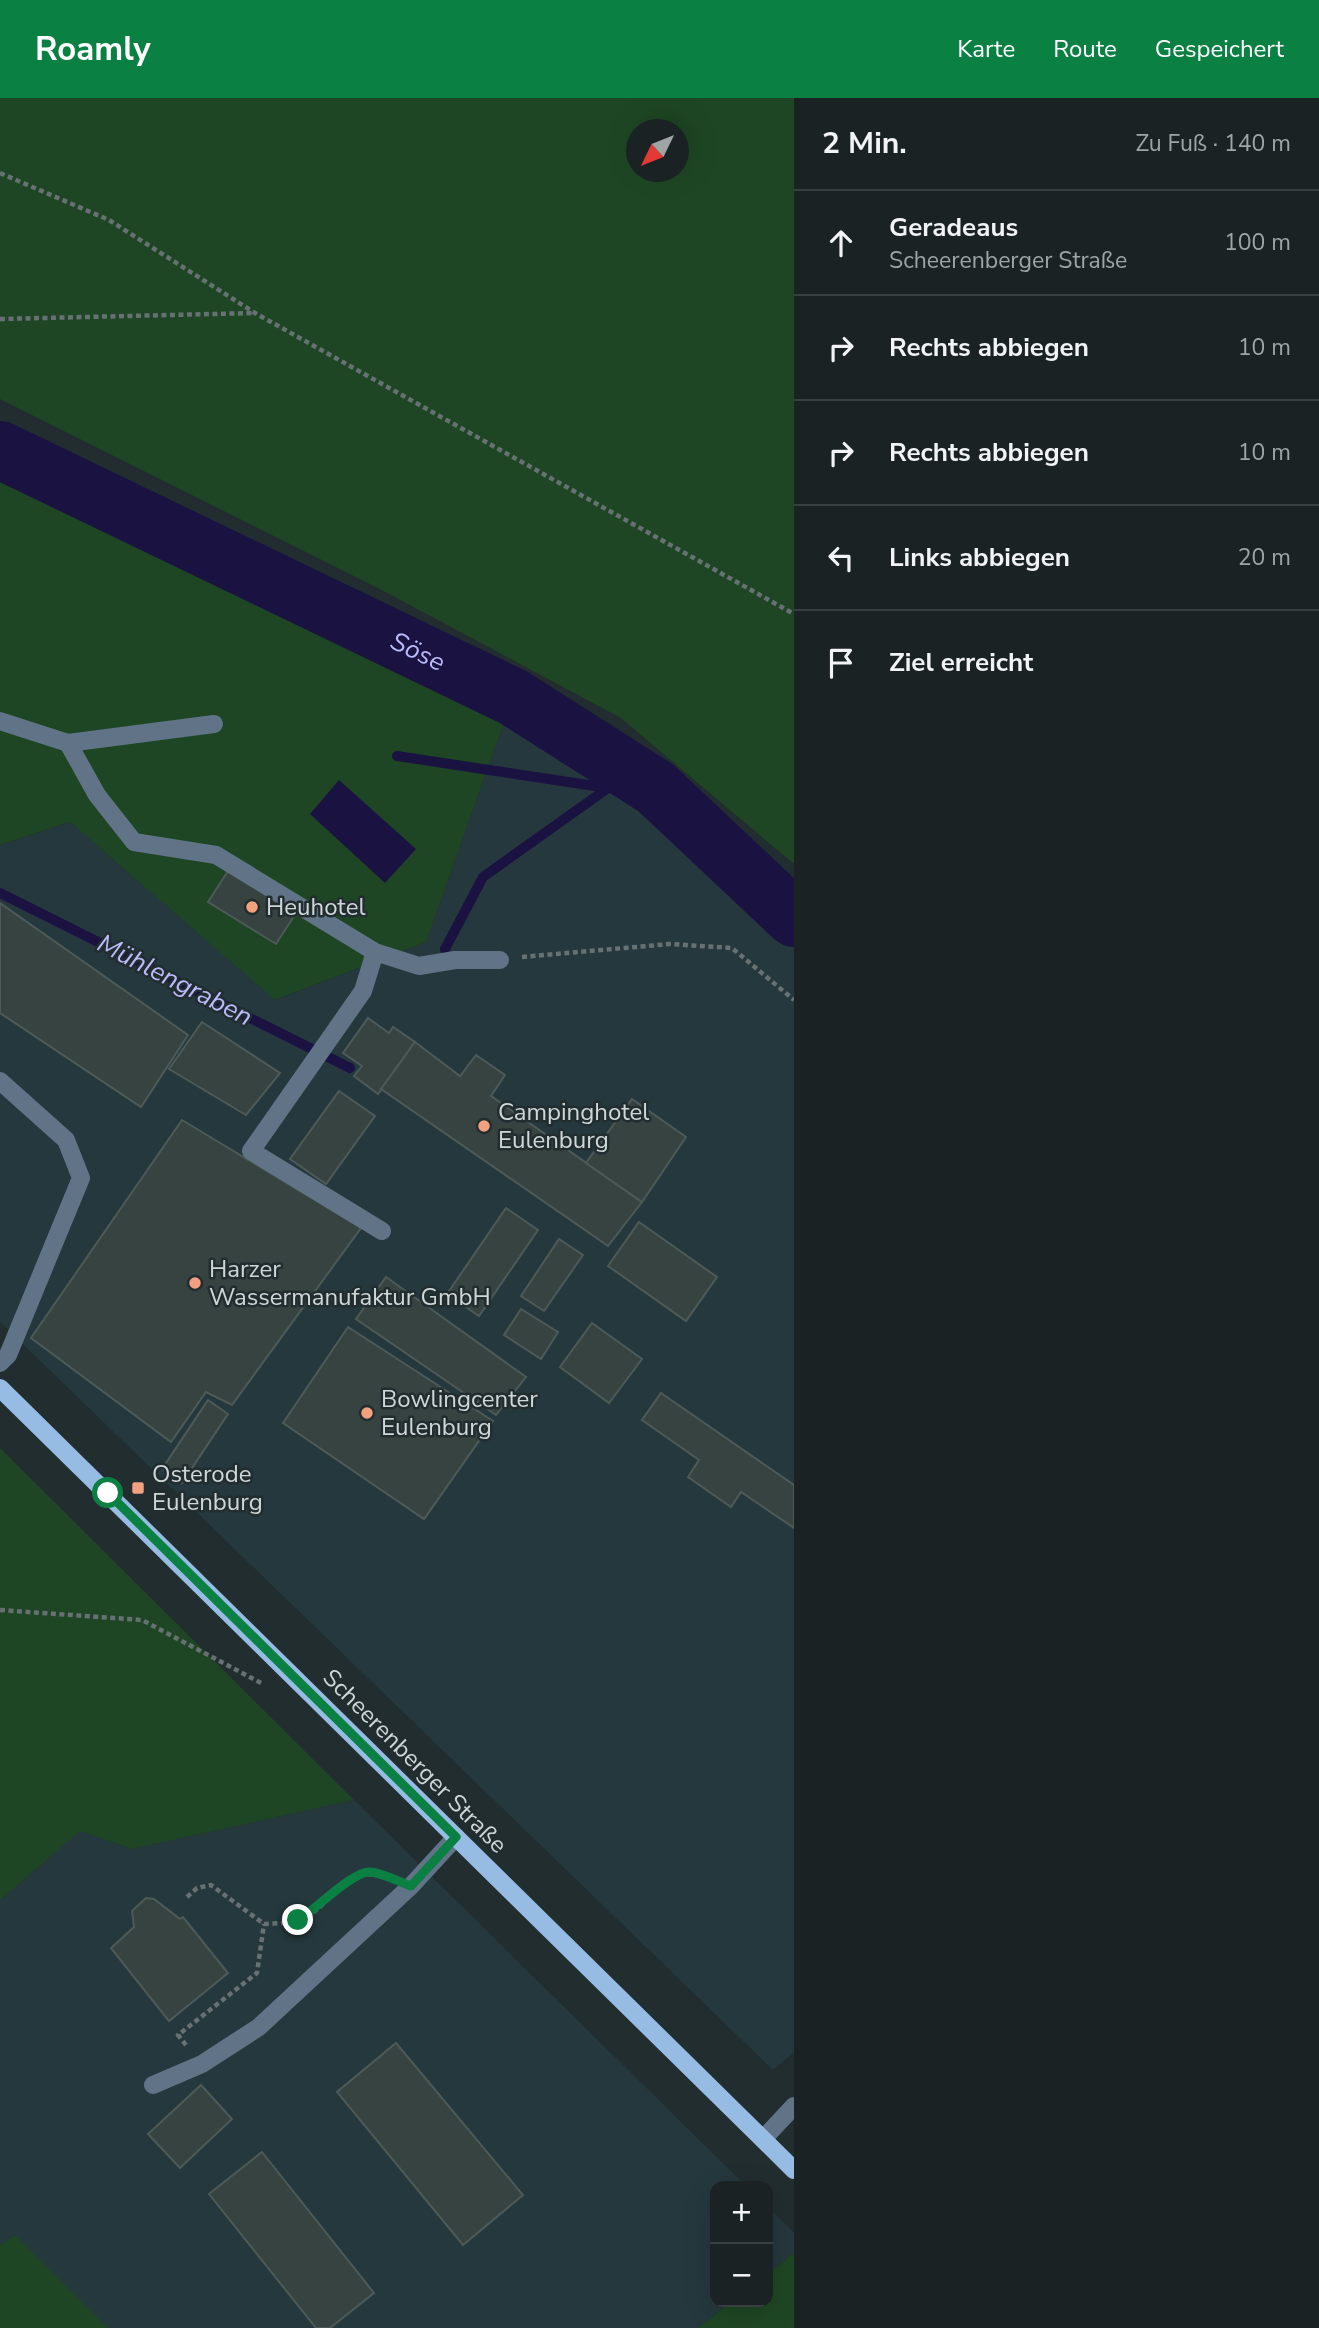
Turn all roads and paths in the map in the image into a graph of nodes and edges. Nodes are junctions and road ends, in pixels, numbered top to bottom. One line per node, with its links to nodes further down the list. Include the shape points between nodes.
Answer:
1 (0, 173): 2 (path, via 109,220)
2 (255, 313): 3 (path); 4 (path)
3 (0, 319)
4 (794, 614)
5 (0, 721): 7 (street)
6 (214, 724): 7 (street)
7 (68, 743): 8 (street, via 97,795 134,842 216,855)
8 (375, 952): 9 (street, via 419,966); 12 (street, via 363,991 251,1151)
9 (500, 960): 10 (path, via 670,944 732,947)
10 (794, 1000)
11 (0, 1081): 13 (street, via 66,1140 81,1178 38,1288 8,1355)
12 (382, 1231)
13 (0, 1363)
14 (0, 1388): 16 (main road, Scheerenberger Straße)
15 (0, 1609): 16 (path, via 142,1620 272,1689)
16 (289, 1672): 17 (main road, Scheerenberger Straße)
17 (456, 1837): 18 (street); 24 (main road, Scheerenberger Straße)
18 (411, 1886): 20 (path, via 370,1872 358,1873 298,1920); 21 (street, via 260,2027)
19 (187, 1897): 20 (path, via 197,1888 211,1885)
20 (264, 1924): 21 (path, via 257,1973 178,2035)
21 (202, 2064): 22 (street)
22 (153, 2085)
23 (789, 2111): 24 (street)
24 (762, 2139): 25 (main road, Scheerenberger Straße)
25 (794, 2170)

